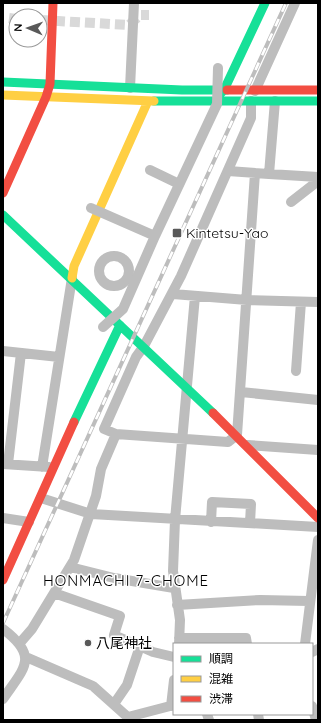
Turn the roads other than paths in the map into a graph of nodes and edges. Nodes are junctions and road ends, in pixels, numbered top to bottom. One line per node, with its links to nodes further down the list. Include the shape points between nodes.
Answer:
1 (53, 3): 7 (street)
2 (134, 3): 8 (street)
3 (265, 3): 9 (street)
4 (295, 3): 11 (street)
5 (218, 68): 25 (street, bridge, via 217,104)
6 (3, 82): 7 (street)
7 (50, 84): 8 (street); 13 (street)
8 (130, 88): 9 (street)
9 (224, 90): 11 (street); 15 (street)
10 (318, 90): 11 (street)
11 (255, 91)
12 (3, 95): 13 (street)
13 (46, 97): 14 (street); 26 (street)
14 (148, 101): 15 (street); 31 (street, via 74,266)
15 (210, 101): 16 (street)
16 (251, 101): 17 (street); 20 (street, via 251,118)
17 (275, 101): 18 (street); 22 (street)
18 (318, 101)
19 (150, 170): 25 (street)
20 (228, 171): 21 (street); 32 (street)
21 (255, 173): 22 (street); 34 (street)
22 (269, 174): 23 (street)
23 (318, 177)
24 (318, 181): 27 (street)
25 (177, 184): 30 (street, bridge)
26 (3, 194)
27 (292, 202)
28 (91, 208): 30 (street, bridge)
29 (3, 215): 31 (street)
30 (156, 238): 38 (street, bridge, via 124,309)
31 (72, 278): 37 (street); 42 (street)
32 (173, 294): 33 (street); 39 (street)
33 (195, 296): 34 (street); 44 (street)
34 (247, 300): 35 (street); 45 (street)
35 (301, 302): 36 (street); 43 (street)
36 (318, 302)
37 (120, 325): 39 (street); 54 (street)
38 (103, 327)
39 (144, 346): 44 (street); 47 (street, via 136,356 104,429)
40 (3, 351): 41 (street)
41 (21, 353): 42 (street); 52 (street)
42 (59, 357): 53 (street)
43 (296, 371)
44 (187, 387): 48 (street); 49 (street)
45 (241, 392): 46 (street); 48 (street)
46 (318, 400)
47 (116, 434): 49 (street); 56 (street, via 101,469)
48 (237, 435): 49 (street, via 228,442); 50 (street)
49 (183, 439): 59 (street)
50 (247, 445): 51 (street); 58 (street)
51 (318, 450)
52 (5, 464): 53 (street)
53 (42, 467): 54 (street)
54 (53, 468): 55 (street)
55 (41, 498): 56 (street); 60 (street)
56 (91, 514): 59 (street); 65 (street)
57 (3, 518): 60 (street)
58 (318, 518)
59 (175, 520): 61 (street); 67 (street)
60 (29, 522): 66 (street)
61 (211, 522): 62 (street); 62 (street, via 212,502 250,504)
62 (250, 523): 63 (street)
63 (318, 526)
64 (318, 540): 69 (street)
65 (70, 567): 67 (street, via 114,578); 68 (street)
66 (3, 580)
67 (174, 588): 70 (street)
68 (54, 593): 75 (street, via 32,629); 76 (street, via 120,616 114,635)
69 (309, 601): 70 (street, via 260,600); 74 (street)
70 (177, 604): 72 (street, via 180,620)
71 (3, 629): 75 (street)
72 (179, 641): 73 (street, via 246,638)
73 (246, 643)
74 (305, 643)
75 (19, 644): 77 (street)
76 (140, 646): 78 (street); 81 (street, via 127,685)
77 (26, 657): 80 (street, via 24,667); 81 (street, via 93,686)
78 (173, 657)
79 (173, 693): 82 (street)
80 (3, 699)
81 (114, 704): 84 (street)
82 (172, 706): 84 (street)
83 (313, 710): 85 (street)
84 (125, 718)
85 (316, 720)

